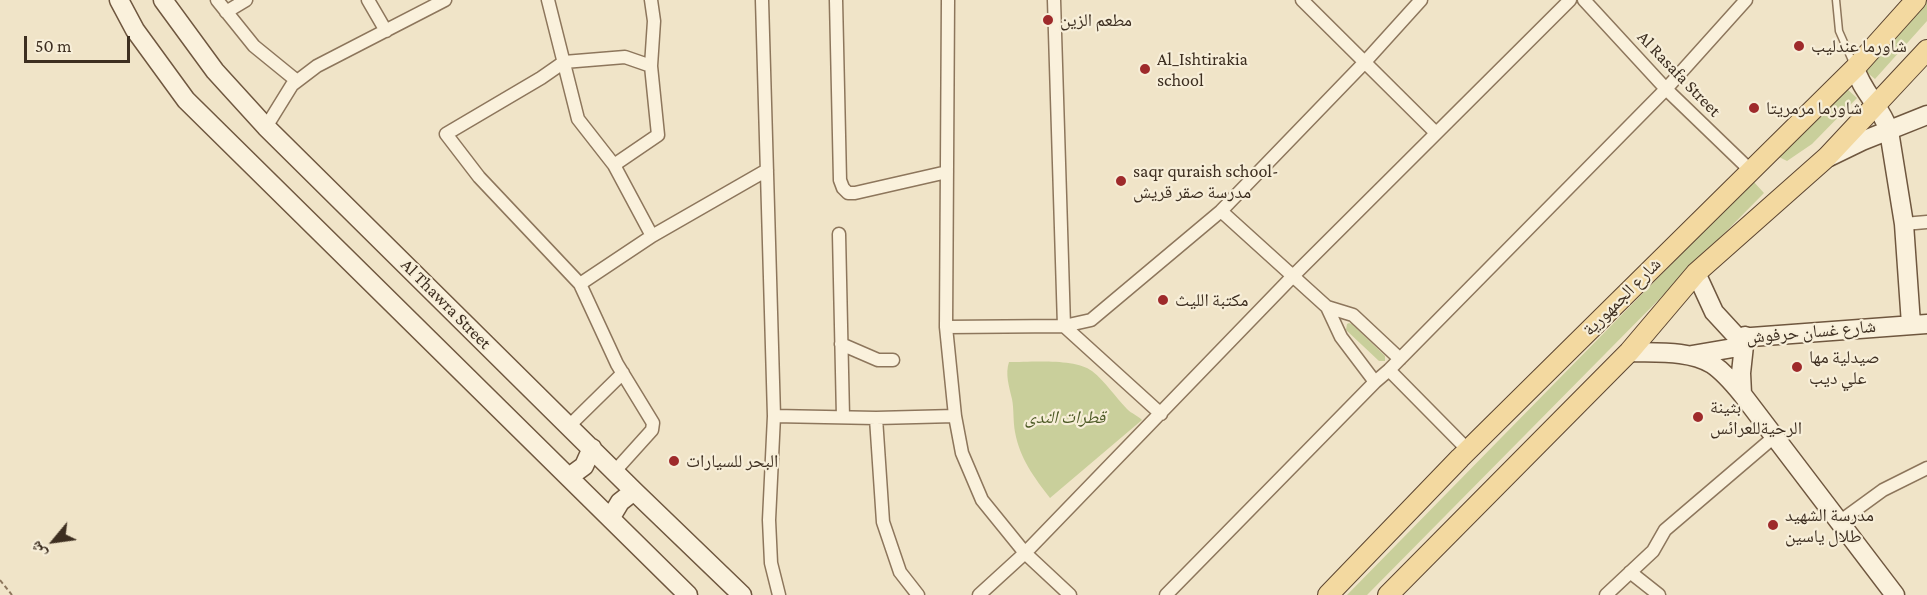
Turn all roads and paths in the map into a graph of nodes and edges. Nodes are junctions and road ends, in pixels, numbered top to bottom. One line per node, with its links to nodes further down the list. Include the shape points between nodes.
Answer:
1 (119, 0): 73 (main road, Al Thawra Street, via 135,30 186,100)
2 (163, 0): 32 (main road, Al Thawra Street, via 215,71)
3 (217, 0): 21 (street)
4 (246, 0): 21 (street)
5 (368, 0): 22 (street)
6 (445, 0): 20 (street)
7 (548, 0): 24 (street)
8 (651, 0): 26 (street)
9 (762, 0): 37 (street)
10 (836, 0): 39 (street, via 843,188 855,193)
11 (948, 0): 39 (street)
12 (1054, 0): 50 (street)
13 (1302, 0): 25 (street)
14 (1421, 0): 25 (street)
15 (1570, 0): 34 (street)
16 (1584, 0): 29 (street, Al Rasafa Street)
17 (1746, 0): 29 (street)
18 (1836, 0): 27 (lane, via 1839,31)
19 (1916, 0): 27 (main road, شارع الجمهورية)
20 (424, 5): 22 (street)
21 (226, 12): 28 (street, via 254,46)
22 (386, 31): 28 (street, via 317,66)
23 (1927, 50): 30 (main road, شارع الجمهورية)
24 (564, 62): 26 (street, via 625,57); 36 (street, via 578,119); 47 (street, via 446,134 479,177)
25 (1364, 63): 34 (street); 40 (street)
26 (651, 66): 36 (street, via 658,135)
27 (1855, 68): 30 (main road, via 1859,81); 38 (main road, شارع الجمهورية)
28 (297, 81): 32 (street)
29 (1666, 89): 38 (street, Al Rasafa Street); 56 (street)
30 (1877, 105): 33 (main road); 35 (main road, شارع الجمهورية)
31 (1927, 115): 33 (main road)
32 (267, 127): 67 (main road, Al Thawra Street)
33 (1889, 131): 35 (main road); 42 (main road)
34 (1435, 132): 46 (street)
35 (1827, 157): 45 (main road, شارع الجمهورية)
36 (614, 165): 44 (street)
37 (767, 170): 44 (street); 63 (street)
38 (1750, 170): 70 (main road, شارع الجمهورية)
39 (946, 172): 51 (street)
40 (1221, 211): 46 (street); 50 (street, via 1091,320)
41 (1927, 222): 42 (street)
42 (1904, 224): 49 (main road)
43 (839, 234): 53 (street)
44 (652, 236): 47 (street)
45 (1696, 273): 52 (main road, شارع غسان حرفوش, via 1714,312 1738,338); 54 (main road, شارع الجمهورية)
46 (1293, 276): 48 (street); 62 (street)
47 (580, 284): 59 (street)
48 (1327, 307): 56 (street, via 1353,315); 60 (street, via 1341,337)
49 (1919, 324): 52 (main road, شارع غسان حرفوش)
50 (1064, 326): 51 (street); 62 (street)
51 (946, 327): 64 (street)
52 (1745, 336): 55 (main road, via 1733,348); 61 (main road)
53 (841, 344): 57 (street, via 878,360); 65 (street)
54 (1629, 352): 55 (main road); 89 (main road, شارع الجمهورية)
55 (1687, 355): 61 (main road, via 1712,364)
56 (1400, 359): 58 (street)
57 (893, 360)
58 (1389, 370): 60 (street); 70 (street)
59 (623, 373): 67 (street); 72 (street, via 653,423 652,430)
60 (1375, 381): 87 (street)
61 (1743, 394): 68 (main road)
62 (1161, 414): 77 (street)
63 (774, 416): 65 (street); 83 (street, via 769,520 771,562)
64 (955, 416): 66 (street); 77 (street, via 962,453 982,500)
65 (843, 417): 66 (street)
66 (876, 418): 84 (street, via 883,522 900,572)
67 (569, 426): 69 (main road, Al Thawra Street)
68 (1774, 437): 76 (main road); 78 (street, via 1665,530 1653,551)
69 (592, 448): 72 (main road, Al Thawra Street); 73 (main road, via 584,466)
70 (1468, 450): 88 (main road, شارع الجمهورية)
71 (1927, 468): 76 (street, via 1883,490)
72 (615, 471): 74 (main road, Al Thawra Street)
73 (569, 477): 75 (main road, Al Thawra Street)
74 (634, 491): 75 (main road, via 620,502); 82 (main road, Al Thawra Street)
75 (611, 518): 81 (main road, Al Thawra Street)
76 (1839, 522): 92 (main road)
77 (1025, 553): 85 (street); 86 (street)
78 (1630, 572): 90 (street); 91 (street)
79 (0, 580): 80 (path)
80 (12, 595)
81 (688, 595)
82 (742, 595)
83 (779, 595)
84 (918, 595)
85 (979, 595)
86 (1070, 595)
87 (1166, 595)
88 (1328, 595)
89 (1388, 595)
90 (1606, 595)
91 (1659, 595)
92 (1895, 595)

